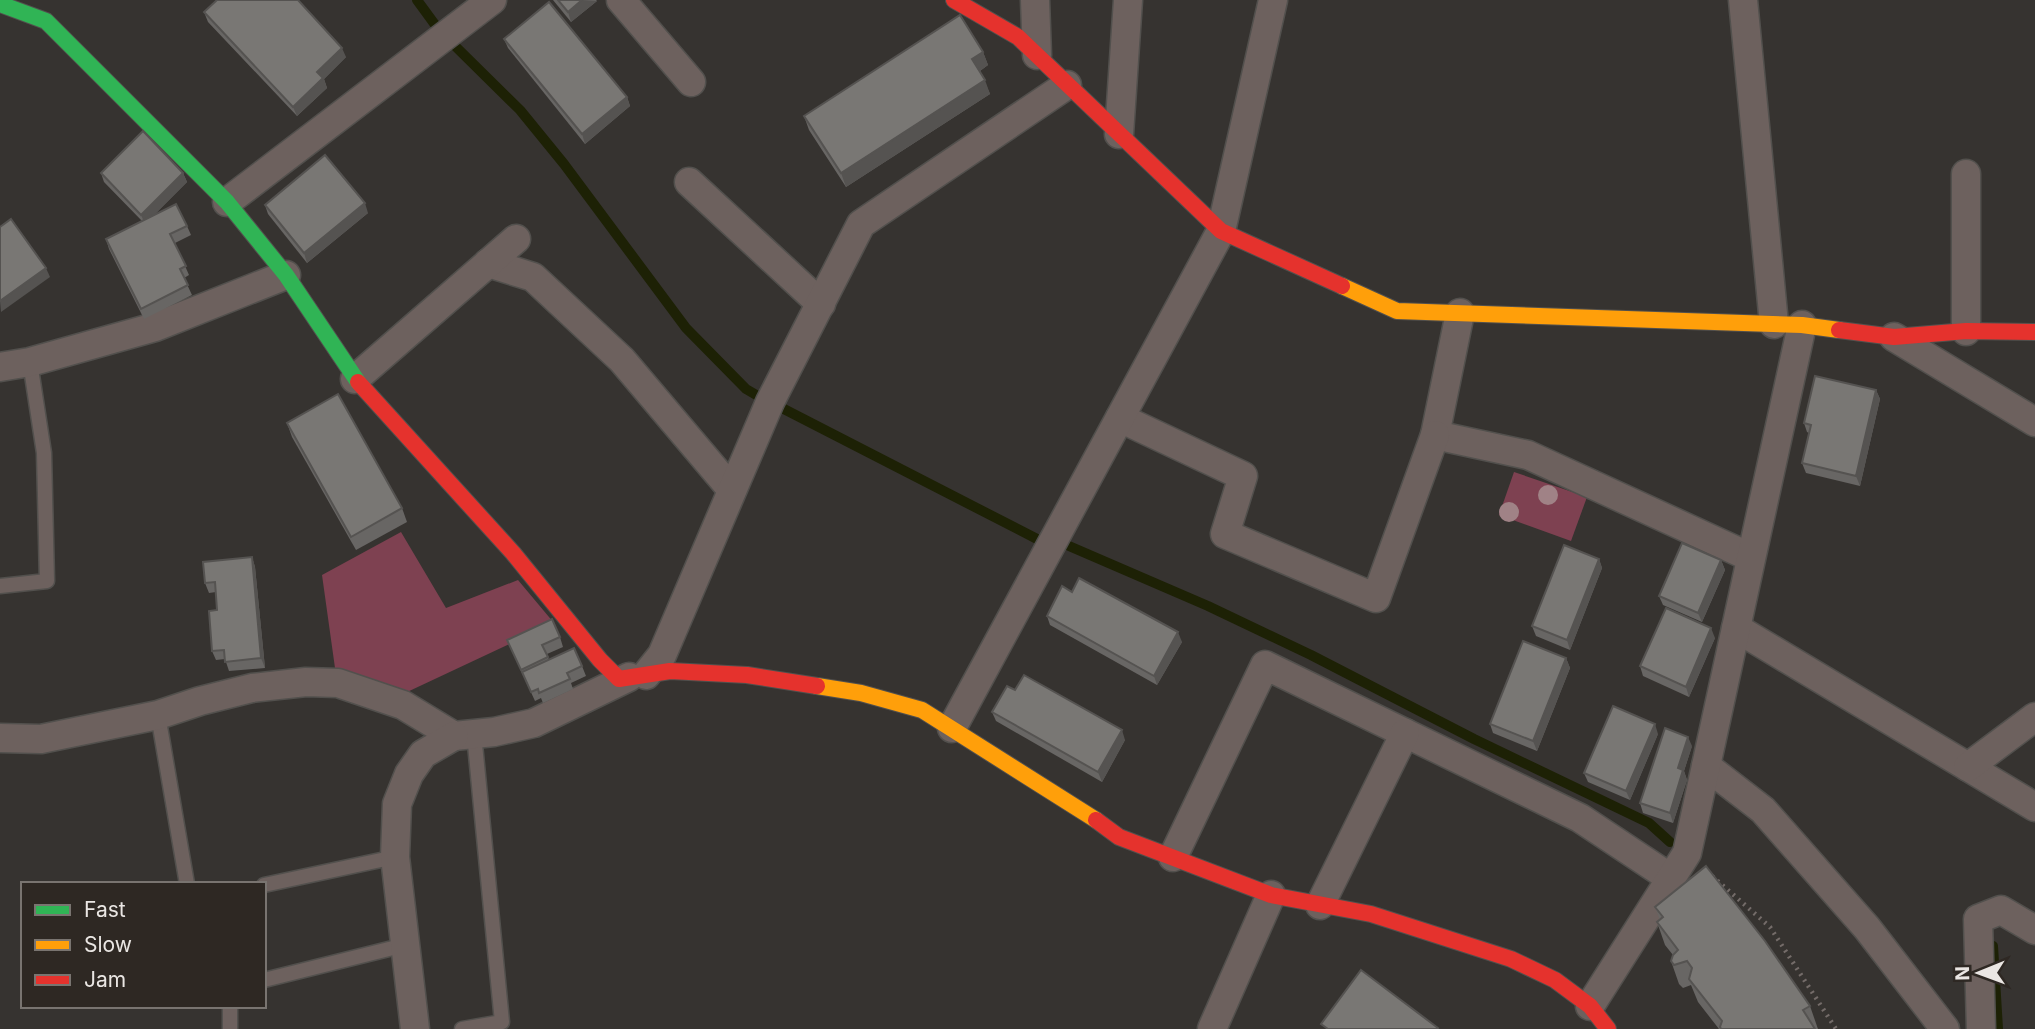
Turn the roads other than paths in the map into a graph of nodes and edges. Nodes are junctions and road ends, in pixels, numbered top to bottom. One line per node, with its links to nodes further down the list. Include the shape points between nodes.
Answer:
1 (492, 0): 15 (street)
2 (621, 0): 10 (street)
3 (954, 0): 9 (street, via 1018,37)
4 (1035, 0): 9 (street)
5 (1128, 0): 12 (street)
6 (1273, 0): 16 (street)
7 (1743, 0): 22 (street)
8 (0, 4): 15 (street, via 46,20)
9 (1037, 55): 11 (street)
10 (691, 82)
11 (1067, 85): 12 (street); 20 (street, via 861,224)
12 (1119, 134): 16 (street)
13 (1966, 174): 24 (street)
14 (689, 182): 20 (street)
15 (227, 202): 19 (street)
16 (1221, 231): 21 (street, via 1397,312); 30 (street)
17 (516, 239): 18 (street)
18 (488, 263): 29 (street); 33 (street, via 533,277 622,360)
19 (286, 275): 27 (street, via 155,327); 29 (street)
20 (821, 304): 33 (street, via 770,402)
21 (1460, 313): 22 (street); 32 (street)
22 (1774, 324): 23 (street)
23 (1802, 325): 26 (street); 34 (street)
24 (1966, 331): 25 (street); 26 (street)
25 (2035, 332)
26 (1894, 337): 31 (street)
27 (30, 362): 28 (street); 35 (lane, via 44,453 47,581)
28 (0, 367)
29 (355, 379): 37 (street, via 513,553 600,660 619,679)
30 (1120, 418): 32 (street, via 1244,476 1225,534 1376,598); 40 (street)
31 (2035, 422)
32 (1435, 435): 34 (street, via 1528,455)
33 (732, 490): 37 (street, via 662,655)
34 (1751, 557): 36 (street)
35 (0, 586)
36 (1735, 628): 44 (street); 45 (street)
37 (638, 676): 40 (street, via 670,671 747,674 861,693 922,710); 42 (street, via 534,723)
38 (158, 715): 42 (street, via 252,688 338,682 404,705); 43 (street, via 41,739); 50 (lane)
39 (2035, 717): 45 (street)
40 (952, 728): 48 (street, via 1119,837)
41 (1405, 733): 48 (street, via 1265,665); 49 (street, via 1580,818); 53 (street)
42 (464, 735): 47 (street, via 424,754 409,774 397,804); 61 (lane, via 502,1023)
43 (0, 738)
44 (1706, 766): 49 (street, via 1687,853); 64 (street, via 1763,810 1867,928)
45 (1968, 767): 46 (street)
46 (2035, 807)
47 (395, 857): 51 (lane); 55 (street)
48 (1173, 857): 52 (street)
49 (1672, 879): 57 (street)
50 (187, 882)
51 (266, 885)
52 (1271, 895): 53 (street); 62 (street)
53 (1320, 905): 57 (street, via 1371,914 1511,959 1555,980)
54 (2035, 930): 65 (street, via 2001,910 1978,919)
55 (405, 945): 56 (lane); 60 (street)
56 (266, 980)
57 (1590, 1006): 63 (street)
58 (230, 1008): 59 (lane)
59 (230, 1029)
60 (415, 1029)
61 (462, 1029)
62 (1212, 1029)
63 (1608, 1029)
64 (1945, 1029)
65 (1981, 1029)

